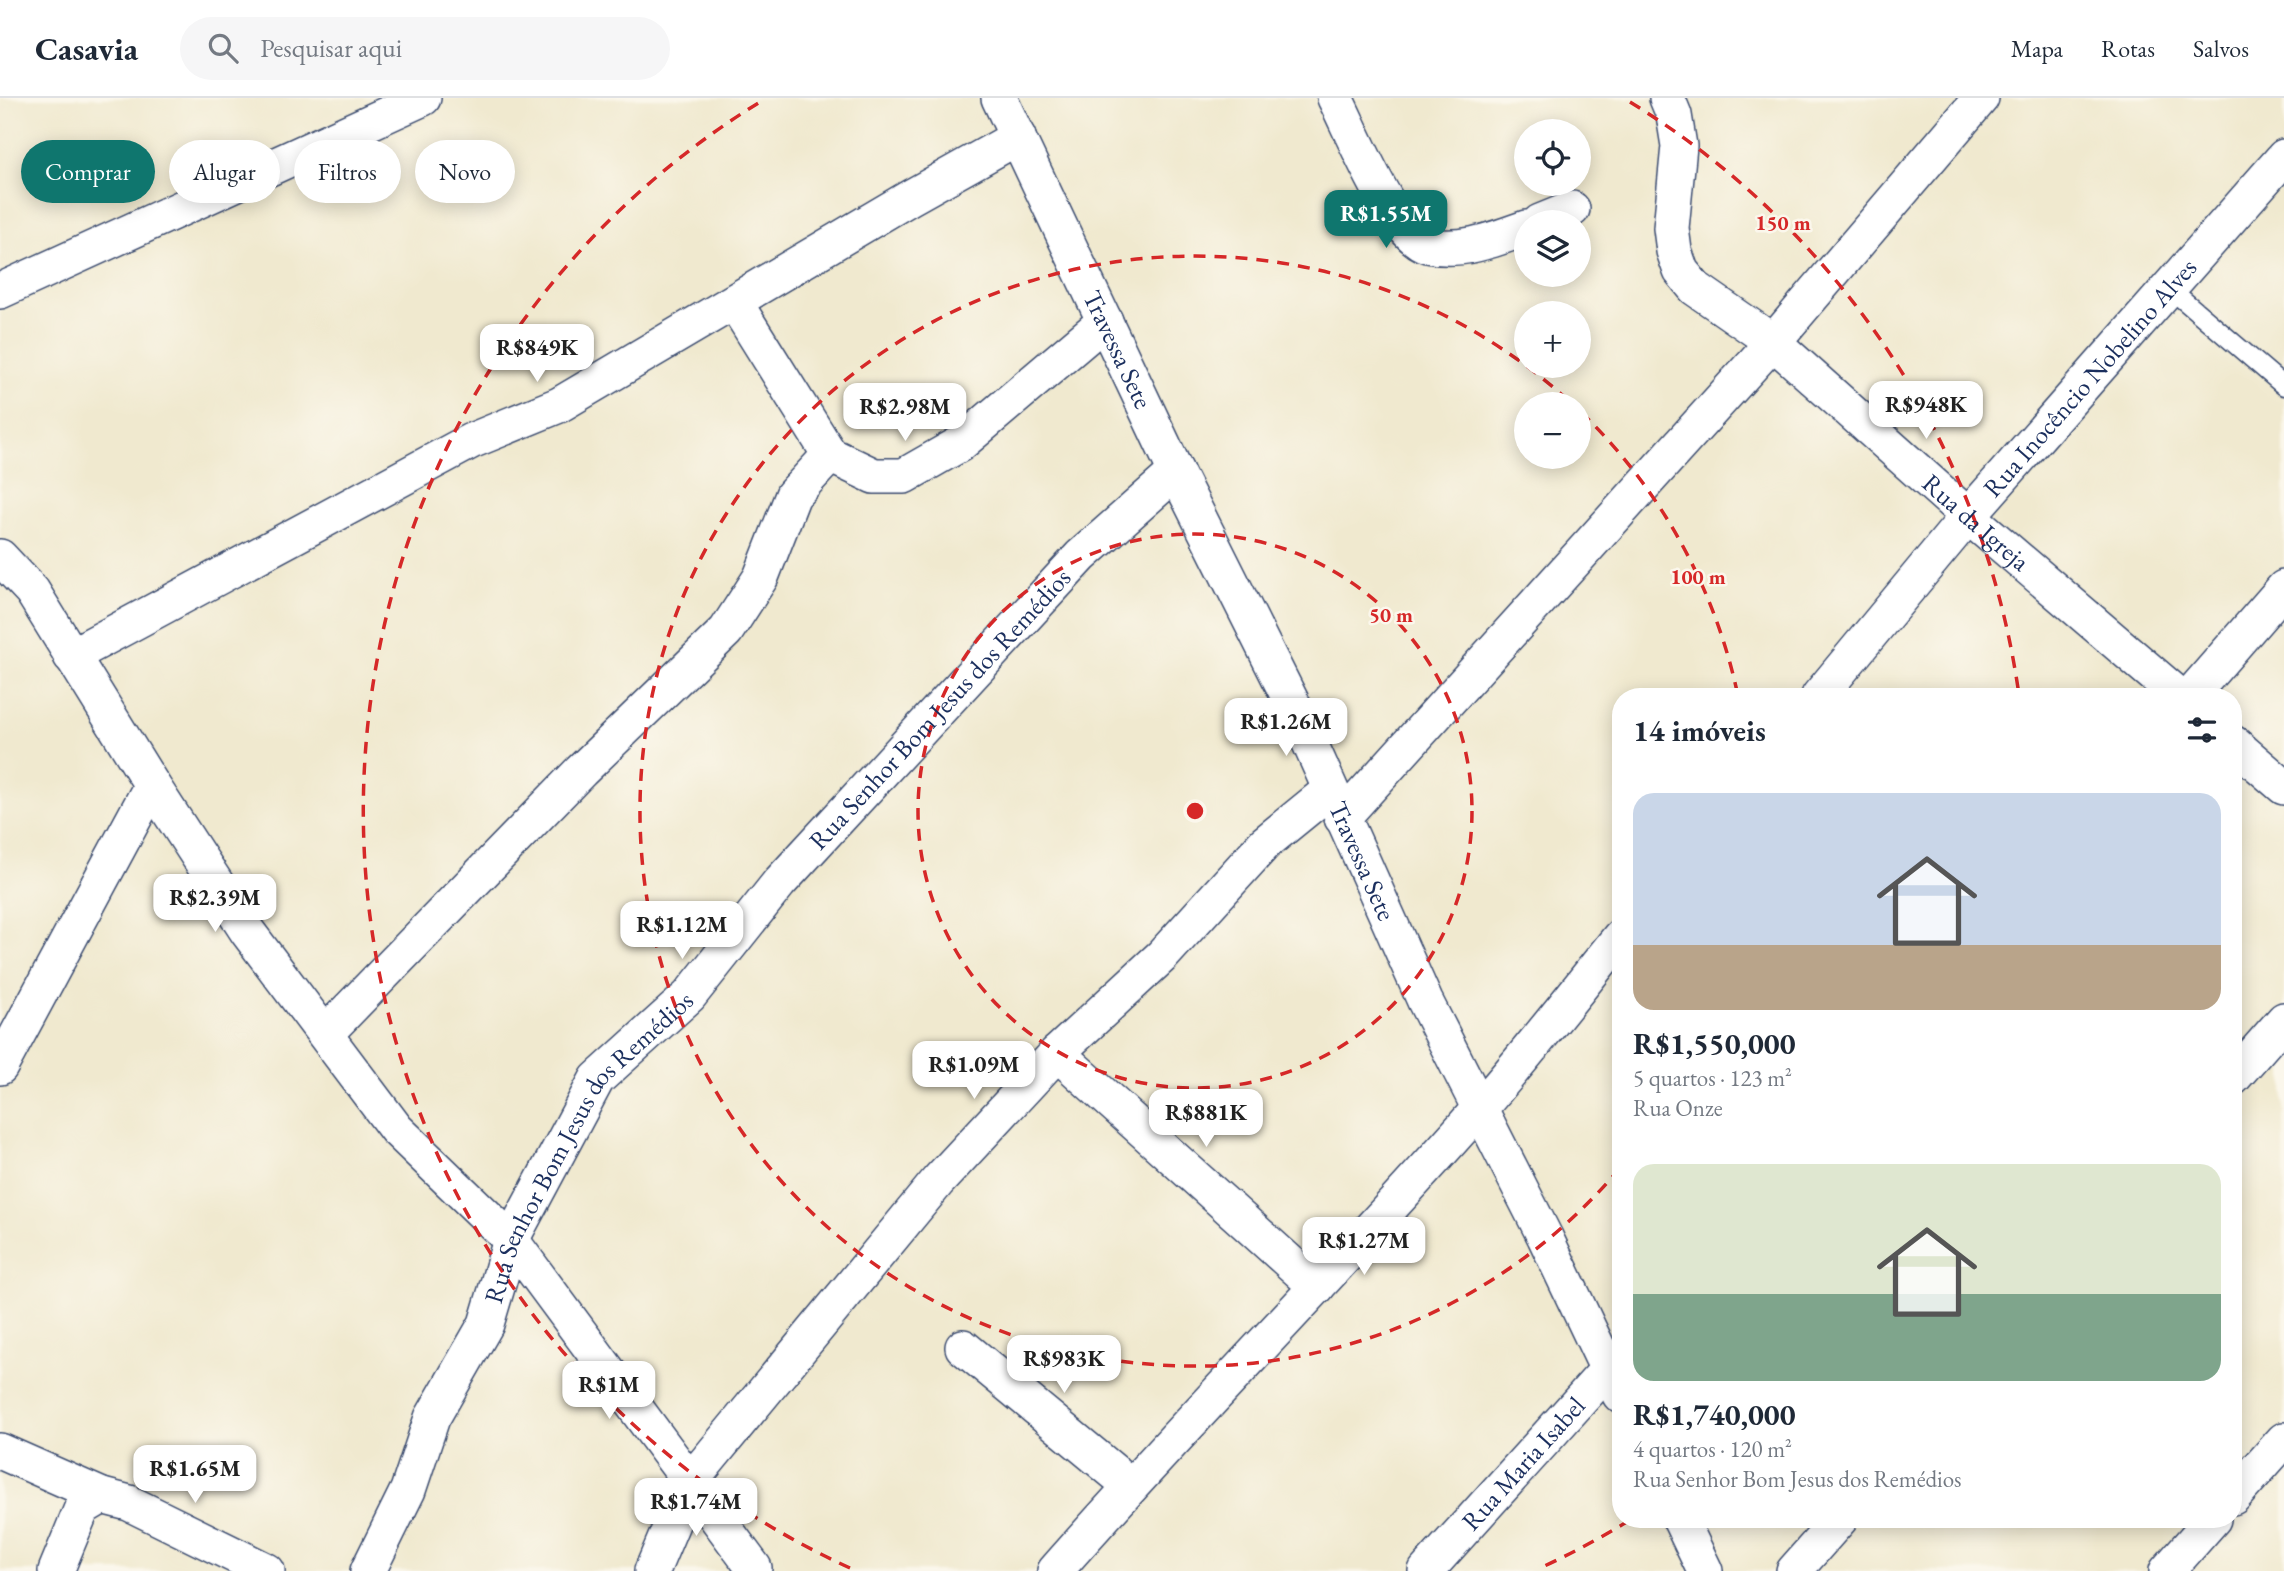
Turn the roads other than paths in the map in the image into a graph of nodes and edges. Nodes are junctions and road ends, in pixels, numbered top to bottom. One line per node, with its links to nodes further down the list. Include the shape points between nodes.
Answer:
1 (423, 98): 10 (street)
2 (999, 98): 6 (street, Travessa Sete)
3 (1335, 98): 8 (street, via 1391,211 1412,237 1426,245 1457,247)
4 (1667, 98): 13 (street, Rua da Igreja, via 1679,146 1671,228 1681,271 1695,288)
5 (1980, 98): 13 (street)
6 (1018, 137): 11 (street); 12 (street, Travessa Sete)
7 (2284, 157): 9 (street, Rua Inocêncio Nobelino Alves)
8 (1514, 232)
9 (2168, 286): 14 (lane); 17 (street, Rua Inocêncio Nobelino Alves)
10 (0, 291)
11 (735, 303): 15 (street); 20 (street, via 559,405 471,440)
12 (1105, 321): 15 (street, via 960,444 904,477 874,476); 16 (street, Travessa Sete)
13 (1773, 342): 17 (street, Rua da Igreja); 27 (street)
14 (2284, 386)
15 (830, 455): 30 (street, via 793,495 761,577 726,631 572,781)
16 (1177, 472): 27 (street, Travessa Sete, via 1292,703); 35 (street, Rua Senhor Bom Jesus dos Remédios, via 1081,556 779,883 689,996 597,1079)
17 (1968, 516): 21 (street, Rua Inocêncio Nobelino Alves); 22 (street, Rua da Igreja)
18 (0, 557): 20 (street, via 32,591)
19 (2284, 588): 23 (street)
20 (71, 656): 25 (street)
21 (1826, 688)
22 (2170, 688)
23 (2197, 688)
24 (2242, 751): 26 (street)
25 (152, 785): 30 (street, via 247,931); 32 (street)
26 (2284, 787)
27 (1336, 804): 31 (street, via 1265,843 1162,956); 34 (street, Travessa Sete)
28 (1612, 947): 34 (street)
29 (2284, 1020): 33 (street)
30 (326, 1034): 35 (street, via 396,1129)
31 (1057, 1053): 36 (street); 42 (street, via 938,1181)
32 (0, 1067)
33 (2242, 1067)
34 (1480, 1108): 36 (street); 38 (street, Travessa Sete)
35 (511, 1240): 42 (street); 52 (street, Rua Senhor Bom Jesus dos Remédios, via 486,1324 432,1418 408,1490)
36 (1317, 1287): 43 (street)
37 (963, 1348): 43 (street)
38 (1612, 1364)
39 (1612, 1378): 55 (street, Rua Maria Isabel)
40 (2284, 1440): 44 (street)
41 (0, 1451): 45 (street)
42 (689, 1483): 49 (street); 53 (street)
43 (1130, 1486): 54 (street)
44 (2242, 1487)
45 (102, 1496): 50 (street, via 82,1508); 51 (street, via 129,1503)
46 (1684, 1528): 56 (street)
47 (1832, 1528): 57 (street)
48 (2205, 1528): 58 (street)
49 (754, 1567)
50 (56, 1571)
51 (267, 1571)
52 (369, 1571)
53 (652, 1571)
54 (1055, 1571)
55 (1426, 1571)
56 (1705, 1571)
57 (1794, 1571)
58 (2167, 1571)

